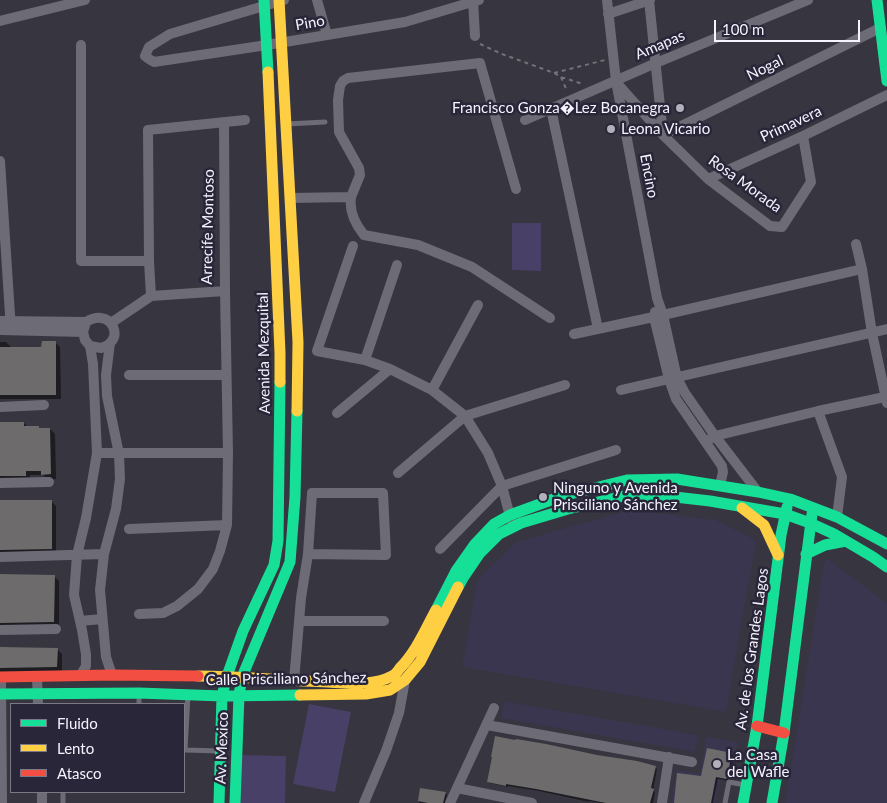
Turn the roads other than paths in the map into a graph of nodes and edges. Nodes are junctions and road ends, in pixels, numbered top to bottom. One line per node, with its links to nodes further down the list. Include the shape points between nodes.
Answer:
1 (85, 0): 9 (street)
2 (281, 0): 10 (street); 16 (street)
3 (317, 0): 14 (street)
4 (607, 0): 11 (street, Encino)
5 (649, 0): 11 (street); 19 (street, Encino)
6 (808, 0): 19 (street, Amapas)
7 (876, 0): 13 (street)
8 (475, 1): 14 (street, Pino, via 406,22); 15 (street)
9 (60, 3): 12 (street)
10 (264, 3): 18 (street, Avenida Mezquital); 18 (street, Pino, via 170,34 149,47 145,56 154,62)
11 (608, 14): 20 (street, Encino)
12 (0, 21)
13 (880, 28): 21 (street); 29 (street, Nogal)
14 (327, 35): 16 (street, Pino)
15 (475, 36)
16 (282, 43): 18 (street, Pino); 28 (street)
17 (81, 44): 38 (street, via 80,261)
18 (267, 45): 111 (street, Avenida Mezquital, via 280,353 278,541 274,564 243,631)
19 (656, 63): 20 (street, Amapas); 29 (street, Encino)
20 (616, 81): 23 (street, Amapas); 29 (street, Rosa Morada); 44 (street, Encino)
21 (887, 81)
22 (887, 95): 30 (street, Primavera)
23 (551, 109): 25 (street, Amapas); 49 (street)
24 (245, 120): 27 (street)
25 (525, 120)
26 (325, 122): 28 (lane)
27 (224, 123): 38 (street, via 148,130); 41 (street, Arrecife Montoso)
28 (286, 124): 35 (street)
29 (664, 135): 32 (street, Rosa Morada)
30 (803, 136): 32 (street, Primavera); 32 (street, Rosa Morada, via 811,182 782,226 770,226)
31 (0, 161): 47 (street)
32 (708, 179)
33 (516, 189): 34 (street, via 480,63 343,81 338,100 339,132 360,175)
34 (351, 197): 35 (street); 45 (street, via 350,207 364,235 418,245 472,267)
35 (290, 198): 114 (street, via 298,342 290,562)
36 (856, 244): 40 (street)
37 (353, 246): 56 (street, via 317,351)
38 (149, 261): 42 (street)
39 (397, 265): 56 (street)
40 (862, 269): 44 (street); 52 (street)
41 (225, 291): 42 (street, Arrecife Montoso); 59 (street)
42 (151, 296): 46 (street)
43 (478, 305): 62 (street)
44 (659, 316): 49 (street); 60 (street)
45 (550, 318)
46 (111, 323): 48 (street, via 99,317 92,318); 54 (street, via 114,337)
47 (7, 324): 48 (street); 51 (street)
48 (84, 327): 55 (street, via 85,340)
49 (598, 329): 53 (street)
50 (887, 329): 52 (street)
51 (0, 330)
52 (872, 333): 60 (street); 64 (street)
53 (574, 334)
54 (110, 344): 55 (street, via 101,348); 75 (street, via 107,396)
55 (90, 346): 73 (street)
56 (365, 360): 57 (street)
57 (390, 369): 62 (street); 68 (street)
58 (129, 375): 59 (street)
59 (226, 375): 74 (street)
60 (673, 378): 63 (street); 70 (street); 71 (street, via 676,399)
61 (565, 386): 69 (street)
62 (432, 390): 69 (street)
63 (621, 390)
64 (886, 400): 67 (street)
65 (44, 405): 66 (street)
66 (0, 407)
67 (818, 411): 70 (street); 87 (street, via 842,477)
68 (337, 413)
69 (465, 416): 76 (street); 80 (street, via 488,454)
70 (714, 436): 71 (street); 81 (street)
71 (705, 442): 79 (street, via 722,466)
72 (616, 450): 80 (street)
73 (97, 453): 75 (street); 98 (street)
74 (228, 453): 75 (street); 89 (street)
75 (119, 454): 95 (street, via 116,509)
76 (398, 472)
77 (0, 482): 78 (street)
78 (49, 482)
79 (720, 485): 81 (street, Calle Prisciliano Sánchez); 86 (street, Calle Prisciliano Sánchez, via 677,480 627,480 562,496)
80 (502, 486): 86 (street); 94 (street)
81 (758, 492): 82 (street, Calle Prisciliano Sánchez)
82 (790, 499): 84 (street, Calle Prisciliano Sánchez); 85 (street, Av. de los Grandes Lagos)
83 (737, 505): 85 (street, Calle Prisciliano Sánchez); 90 (street, Calle Prisciliano Sánchez, via 628,495); 100 (street, via 764,526)
84 (814, 508): 87 (street, Calle Prisciliano Sánchez); 88 (street)
85 (785, 514): 88 (street, Calle Prisciliano Sánchez); 100 (street, Av. de los Grandes Lagos)
86 (510, 515): 90 (street); 115 (street, Calle Prisciliano Sánchez, via 494,524 475,544 456,571 407,662 393,676 363,683)
87 (837, 517): 93 (street, Calle Prisciliano Sánchez)
88 (810, 523): 92 (street, Calle Prisciliano Sánchez); 97 (street)
89 (227, 525): 91 (street); 102 (street, via 213,569 198,589 163,613)
90 (512, 527): 116 (street, Calle Prisciliano Sánchez, via 499,534 480,553 463,578 420,662)
91 (129, 528)
92 (846, 541): 97 (street, via 830,543); 101 (street, Calle Prisciliano Sánchez)
93 (887, 544)
94 (440, 549)
95 (104, 554): 98 (street); 103 (street, via 100,590)
96 (308, 554): 96 (street, via 312,493 383,493 386,555); 105 (street)
97 (806, 554): 127 (street)
98 (77, 555): 99 (street); 104 (street, via 74,595)
99 (0, 557)
100 (779, 558): 126 (street, Av. de los Grandes Lagos)
101 (887, 567)
102 (139, 614)
103 (102, 619): 104 (street); 109 (street, via 106,657)
104 (80, 621): 110 (street, via 86,654 86,666)
105 (299, 621): 106 (street); 115 (street)
106 (384, 621)
107 (0, 630): 108 (street)
108 (56, 630)
109 (112, 675): 110 (street, Calle Prisciliano Sánchez); 111 (street, Calle Prisciliano Sánchez)
110 (80, 676): 113 (street, Calle Prisciliano Sánchez)
111 (227, 676): 114 (street, Calle Prisciliano Sánchez); 120 (street, Avenida Mezquital)
112 (1, 677): 113 (street, Calle Prisciliano Sánchez); 117 (street)
113 (37, 677): 121 (street)
114 (242, 677): 115 (street, Calle Prisciliano Sánchez); 119 (street)
115 (294, 680)
116 (405, 680): 119 (street, Calle Prisciliano Sánchez, via 390,690 366,694); 138 (street, via 399,713)
117 (1, 694): 121 (street, Calle Prisciliano Sánchez); 128 (street)
118 (188, 694): 120 (street, Calle Prisciliano Sánchez); 122 (street, Calle Prisciliano Sánchez); 124 (lane)
119 (239, 695): 120 (street, Calle Prisciliano Sánchez); 137 (street, Av. Mexico)
120 (222, 696): 129 (street, Av. Mexico)
121 (38, 699): 122 (street, Calle Prisciliano Sánchez)
122 (139, 699)
123 (494, 708): 125 (street)
124 (185, 725): 129 (lane, via 185,750)
125 (487, 725): 130 (street); 134 (street)
126 (757, 726): 127 (street); 132 (street, Av. de los Grandes Lagos)
127 (784, 732): 144 (street)
128 (1, 740): 133 (street)
129 (221, 751): 136 (street, Av. Mexico)
130 (669, 757): 131 (street); 141 (street)
131 (692, 762)
132 (746, 785): 142 (lane, via 729,782); 143 (street, Av. de los Grandes Lagos)
133 (1, 786): 135 (street)
134 (457, 788): 139 (street); 140 (street)
135 (2, 803)
136 (219, 803)
137 (235, 803)
138 (364, 803)
139 (450, 803)
140 (528, 803)
141 (662, 803)
142 (726, 803)
143 (743, 803)
144 (772, 803)

